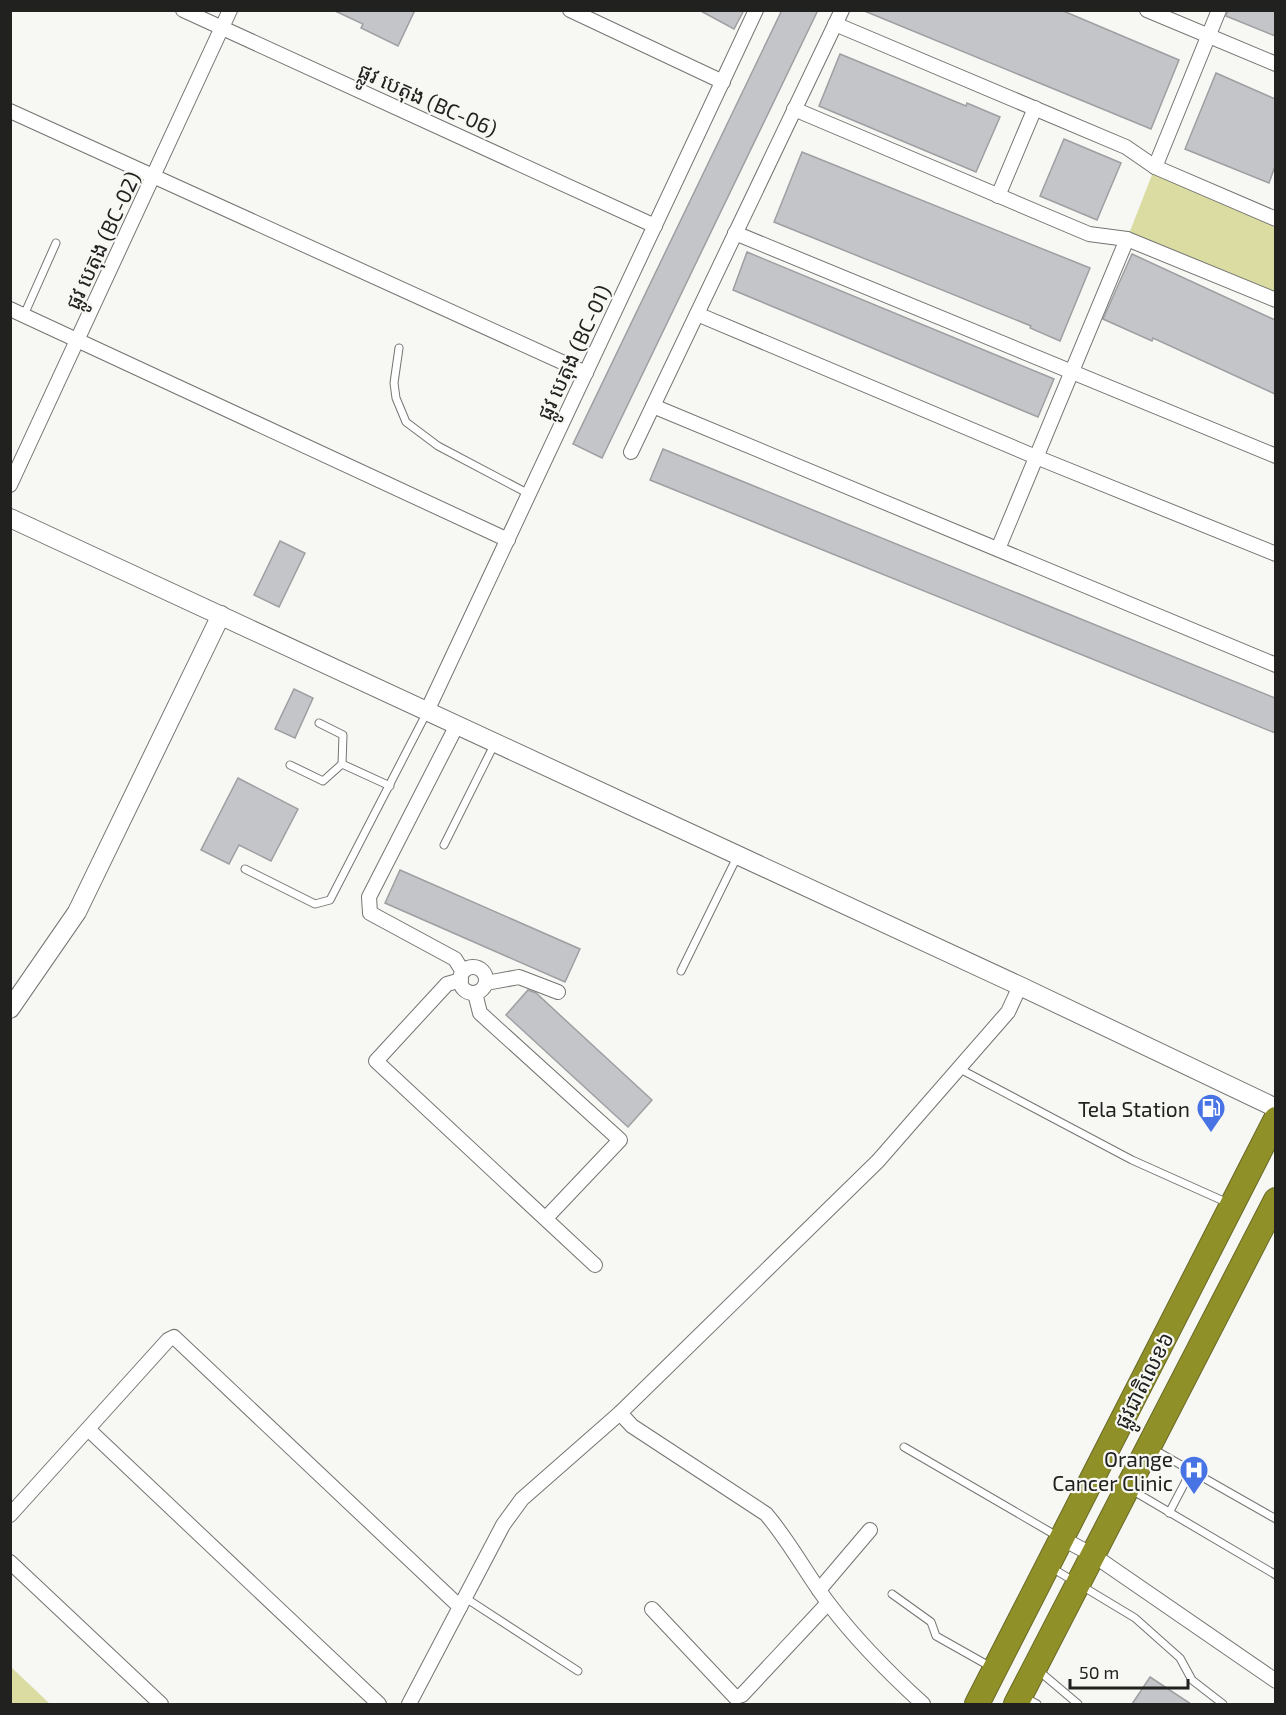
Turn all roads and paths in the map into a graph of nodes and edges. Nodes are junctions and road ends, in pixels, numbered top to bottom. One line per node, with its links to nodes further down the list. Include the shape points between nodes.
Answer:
1 (183, 10): 9 (street, ផ្លូវ បេតុង (BC-06))
2 (230, 10): 9 (street, ផ្លូវ បេតុង (BC-02))
3 (570, 10): 12 (street)
4 (756, 10): 12 (street, ផ្លូវ បេតុង (BC-01))
5 (842, 10): 8 (street)
6 (1147, 10): 10 (street)
7 (1219, 10): 10 (street)
8 (835, 24): 13 (street); 14 (street)
9 (222, 28): 17 (street, ផ្លូវ បេតុង (BC-02)); 20 (street, ផ្លូវ បេតុង (BC-06))
10 (1209, 36): 11 (street); 16 (street)
11 (1275, 63)
12 (723, 82): 20 (street, ផ្លូវ បេតុង (BC-01))
13 (1035, 108): 16 (street, via 1126,147); 18 (street)
14 (794, 110): 18 (street); 21 (street)
15 (10, 111): 17 (street)
16 (1155, 167): 19 (street)
17 (155, 177): 28 (street, ផ្លូវ បេតុង (BC-02)); 30 (street)
18 (998, 196): 22 (street, via 1089,234)
19 (1275, 219)
20 (655, 226): 30 (street, ផ្លូវ បេតុង (BC-01))
21 (735, 233): 26 (street); 31 (street)
22 (1127, 239): 24 (street); 31 (street)
23 (56, 243): 27 (lane)
24 (1275, 300)
25 (10, 309): 27 (street)
26 (697, 314): 32 (street); 35 (street)
27 (24, 315): 28 (street)
28 (78, 340): 36 (street, ផ្លូវ បេតុង (BC-02)); 39 (street)
29 (399, 348): 37 (lane, via 394,383 406,422 438,446)
30 (586, 373): 37 (street, ផ្លូវ បេតុង (BC-01))
31 (1070, 373): 34 (street); 35 (street)
32 (653, 406): 33 (street); 40 (street)
33 (631, 452)
34 (1275, 456)
35 (1035, 457): 40 (street); 41 (street)
36 (10, 485)
37 (529, 494): 39 (street, ផ្លូវ បេតុង (BC-01))
38 (10, 518): 42 (main road)
39 (508, 540): 44 (street, ផ្លូវ បេតុង (BC-01))
40 (998, 549): 43 (street)
41 (1275, 554)
42 (221, 615): 44 (main road); 60 (main road, via 77,912)
43 (1275, 665)
44 (427, 711): 46 (main road); 50 (lane)
45 (319, 723): 48 (lane, via 343,735)
46 (457, 725): 47 (main road); 55 (street, via 369,897 369,905 370,913 455,959)
47 (495, 743): 51 (lane); 52 (main road)
48 (342, 764): 49 (lane, via 323,781); 50 (lane)
49 (290, 765)
50 (390, 786): 53 (lane, via 330,900 315,904)
51 (444, 845)
52 (738, 855): 54 (lane); 57 (main road)
53 (245, 869)
54 (681, 971)
55 (462, 976): 56 (street, via 470,968 479,969); 59 (street, via 465,991); 66 (street, via 447,984 376,1061)
56 (486, 983): 58 (street, via 519,977); 59 (street)
57 (1020, 986): 61 (street, via 1008,1012); 62 (main road)
58 (558, 992)
59 (475, 993): 66 (street, via 480,1013 620,1140)
60 (10, 1009)
61 (960, 1069): 64 (lane, via 1132,1160); 68 (street, via 878,1161)
62 (1275, 1108)
63 (1275, 1119): 64 (highway, ផ្លូវជាតិលេខ៦)
64 (1232, 1204): 78 (highway, ផ្លូវជាតិលេខ៦)
65 (1273, 1210): 71 (highway, ផ្លូវជាតិលេខ៦)
66 (546, 1218): 67 (street)
67 (595, 1265)
68 (620, 1413): 84 (street, via 632,1426 766,1514); 86 (street, via 522,1499 503,1525)
69 (89, 1430): 75 (street); 86 (street, via 174,1337); 96 (street)
70 (904, 1447): 78 (lane)
71 (1149, 1447): 72 (lane); 73 (highway, ផ្លូវជាតិលេខ៦)
72 (1191, 1471): 74 (lane); 76 (lane)
73 (1128, 1487): 74 (lane); 79 (highway, ផ្លូវជាតិលេខ៦)
74 (1169, 1513): 82 (lane)
75 (10, 1515)
76 (1275, 1519)
77 (870, 1530): 84 (street)
78 (1061, 1539): 79 (street); 81 (highway, ផ្លូវជាតិលេខ៦)
79 (1093, 1555): 83 (highway, ផ្លូវជាតិលេខ៦); 92 (street)
80 (10, 1562): 95 (street)
81 (1048, 1566): 83 (lane); 90 (highway, ផ្លូវជាតិលេខ៦)
82 (1275, 1575)
83 (1079, 1583): 89 (highway, ផ្លូវជាតិលេខ៦); 100 (lane, via 1135,1618 1180,1659 1192,1680)
84 (819, 1590): 87 (street)
85 (892, 1594): 90 (lane, via 931,1622 936,1636)
86 (462, 1602): 91 (lane); 94 (street)
87 (828, 1603): 88 (street, via 742,1695 735,1697); 97 (street, via 869,1654)
88 (652, 1609)
89 (1035, 1668): 93 (highway, ផ្លូវជាតិលេខ៦); 99 (lane)
90 (995, 1669): 98 (highway, ផ្លូវជាតិលេខ៦)
91 (578, 1671)
92 (1275, 1681)
93 (1025, 1702)
94 (412, 1703)
95 (161, 1704)
96 (379, 1704)
97 (923, 1704)
98 (977, 1704)
99 (1078, 1704)
100 (1223, 1704)

